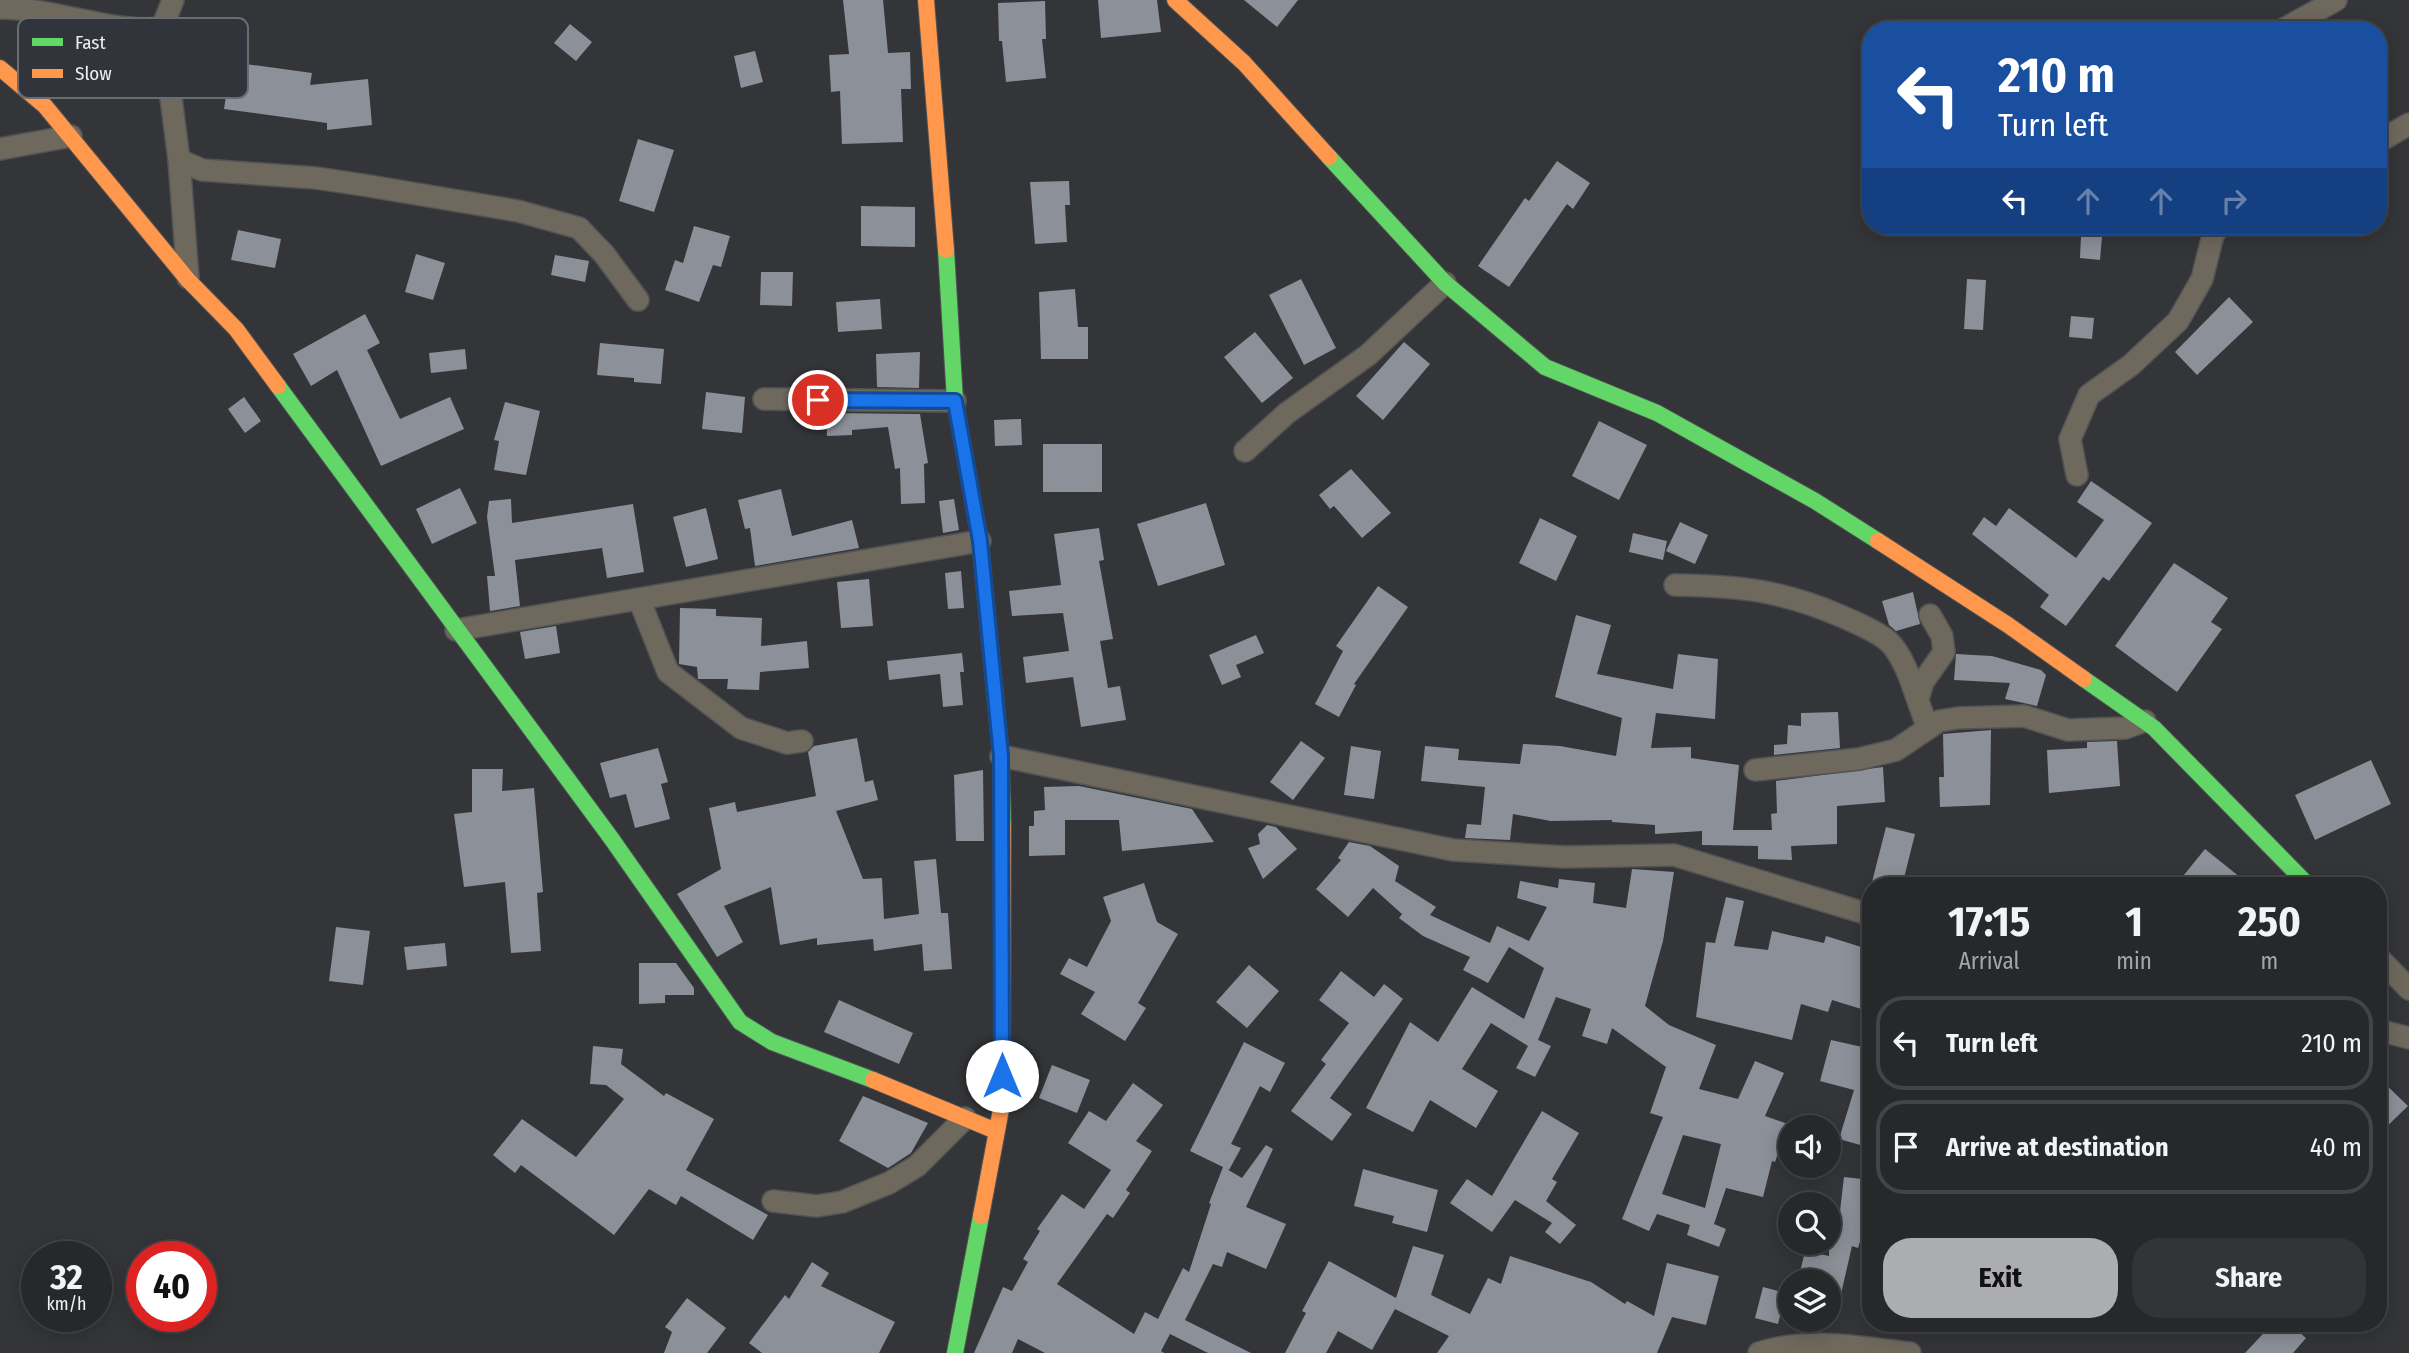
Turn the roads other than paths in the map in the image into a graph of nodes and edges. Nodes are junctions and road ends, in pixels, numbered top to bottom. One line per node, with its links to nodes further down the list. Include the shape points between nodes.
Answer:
1 (173, 0): 7 (street)
2 (926, 0): 23 (street)
3 (1175, 0): 20 (street, via 1244,63)
4 (2336, 0): 8 (street)
5 (0, 8): 6 (street)
6 (77, 18)
7 (166, 18)
8 (2298, 21)
9 (0, 68): 10 (street)
10 (18, 83)
11 (36, 98): 14 (street)
12 (171, 98): 17 (street)
13 (2409, 124): 15 (street)
14 (71, 136): 16 (street); 19 (street)
15 (2387, 137)
16 (0, 149)
17 (179, 160): 19 (street); 21 (street, via 201,170 316,178 518,211 579,228)
18 (2213, 235): 25 (street, via 2202,279 2178,321 2131,365 2089,395 2070,439)
19 (188, 280): 30 (street, via 236,329)
20 (1445, 284): 24 (street, via 1368,355 1287,413); 32 (street, via 1545,367 1657,413 1815,501 2008,625)
21 (638, 300)
22 (764, 399): 23 (street)
23 (955, 401): 26 (street)
24 (1245, 451)
25 (2077, 475)
26 (980, 541): 28 (street); 35 (street)
27 (1675, 585): 31 (street, via 1741,586 1799,598 1860,624 1889,642)
28 (639, 599): 30 (street); 34 (street, via 668,672 741,728 787,743)
29 (1930, 615): 31 (street, via 1942,636 1944,652 1923,682)
30 (456, 630): 43 (street, via 740,1022 778,1046 808,1053)
31 (1918, 699): 33 (street)
32 (2145, 721): 33 (street, via 2124,728 2068,730 2024,716 2003,716 1939,721); 37 (street)
33 (1928, 728): 36 (street, via 1896,750 1858,759)
34 (802, 741)
35 (1001, 756): 38 (street, via 1453,850 1564,857 1674,855); 44 (street, via 1002,1104)
36 (1755, 770)
37 (2300, 877)
38 (1862, 912)
39 (2387, 966): 40 (street)
40 (2409, 989)
41 (2387, 1032): 42 (street)
42 (2409, 1038)
43 (965, 1118): 44 (street); 45 (street, via 917,1166 889,1183 842,1202 817,1206)
44 (996, 1131): 46 (street)
45 (773, 1200)
46 (955, 1353)
47 (1759, 1353): 48 (street, via 1781,1346 1839,1344)
48 (1910, 1353)

